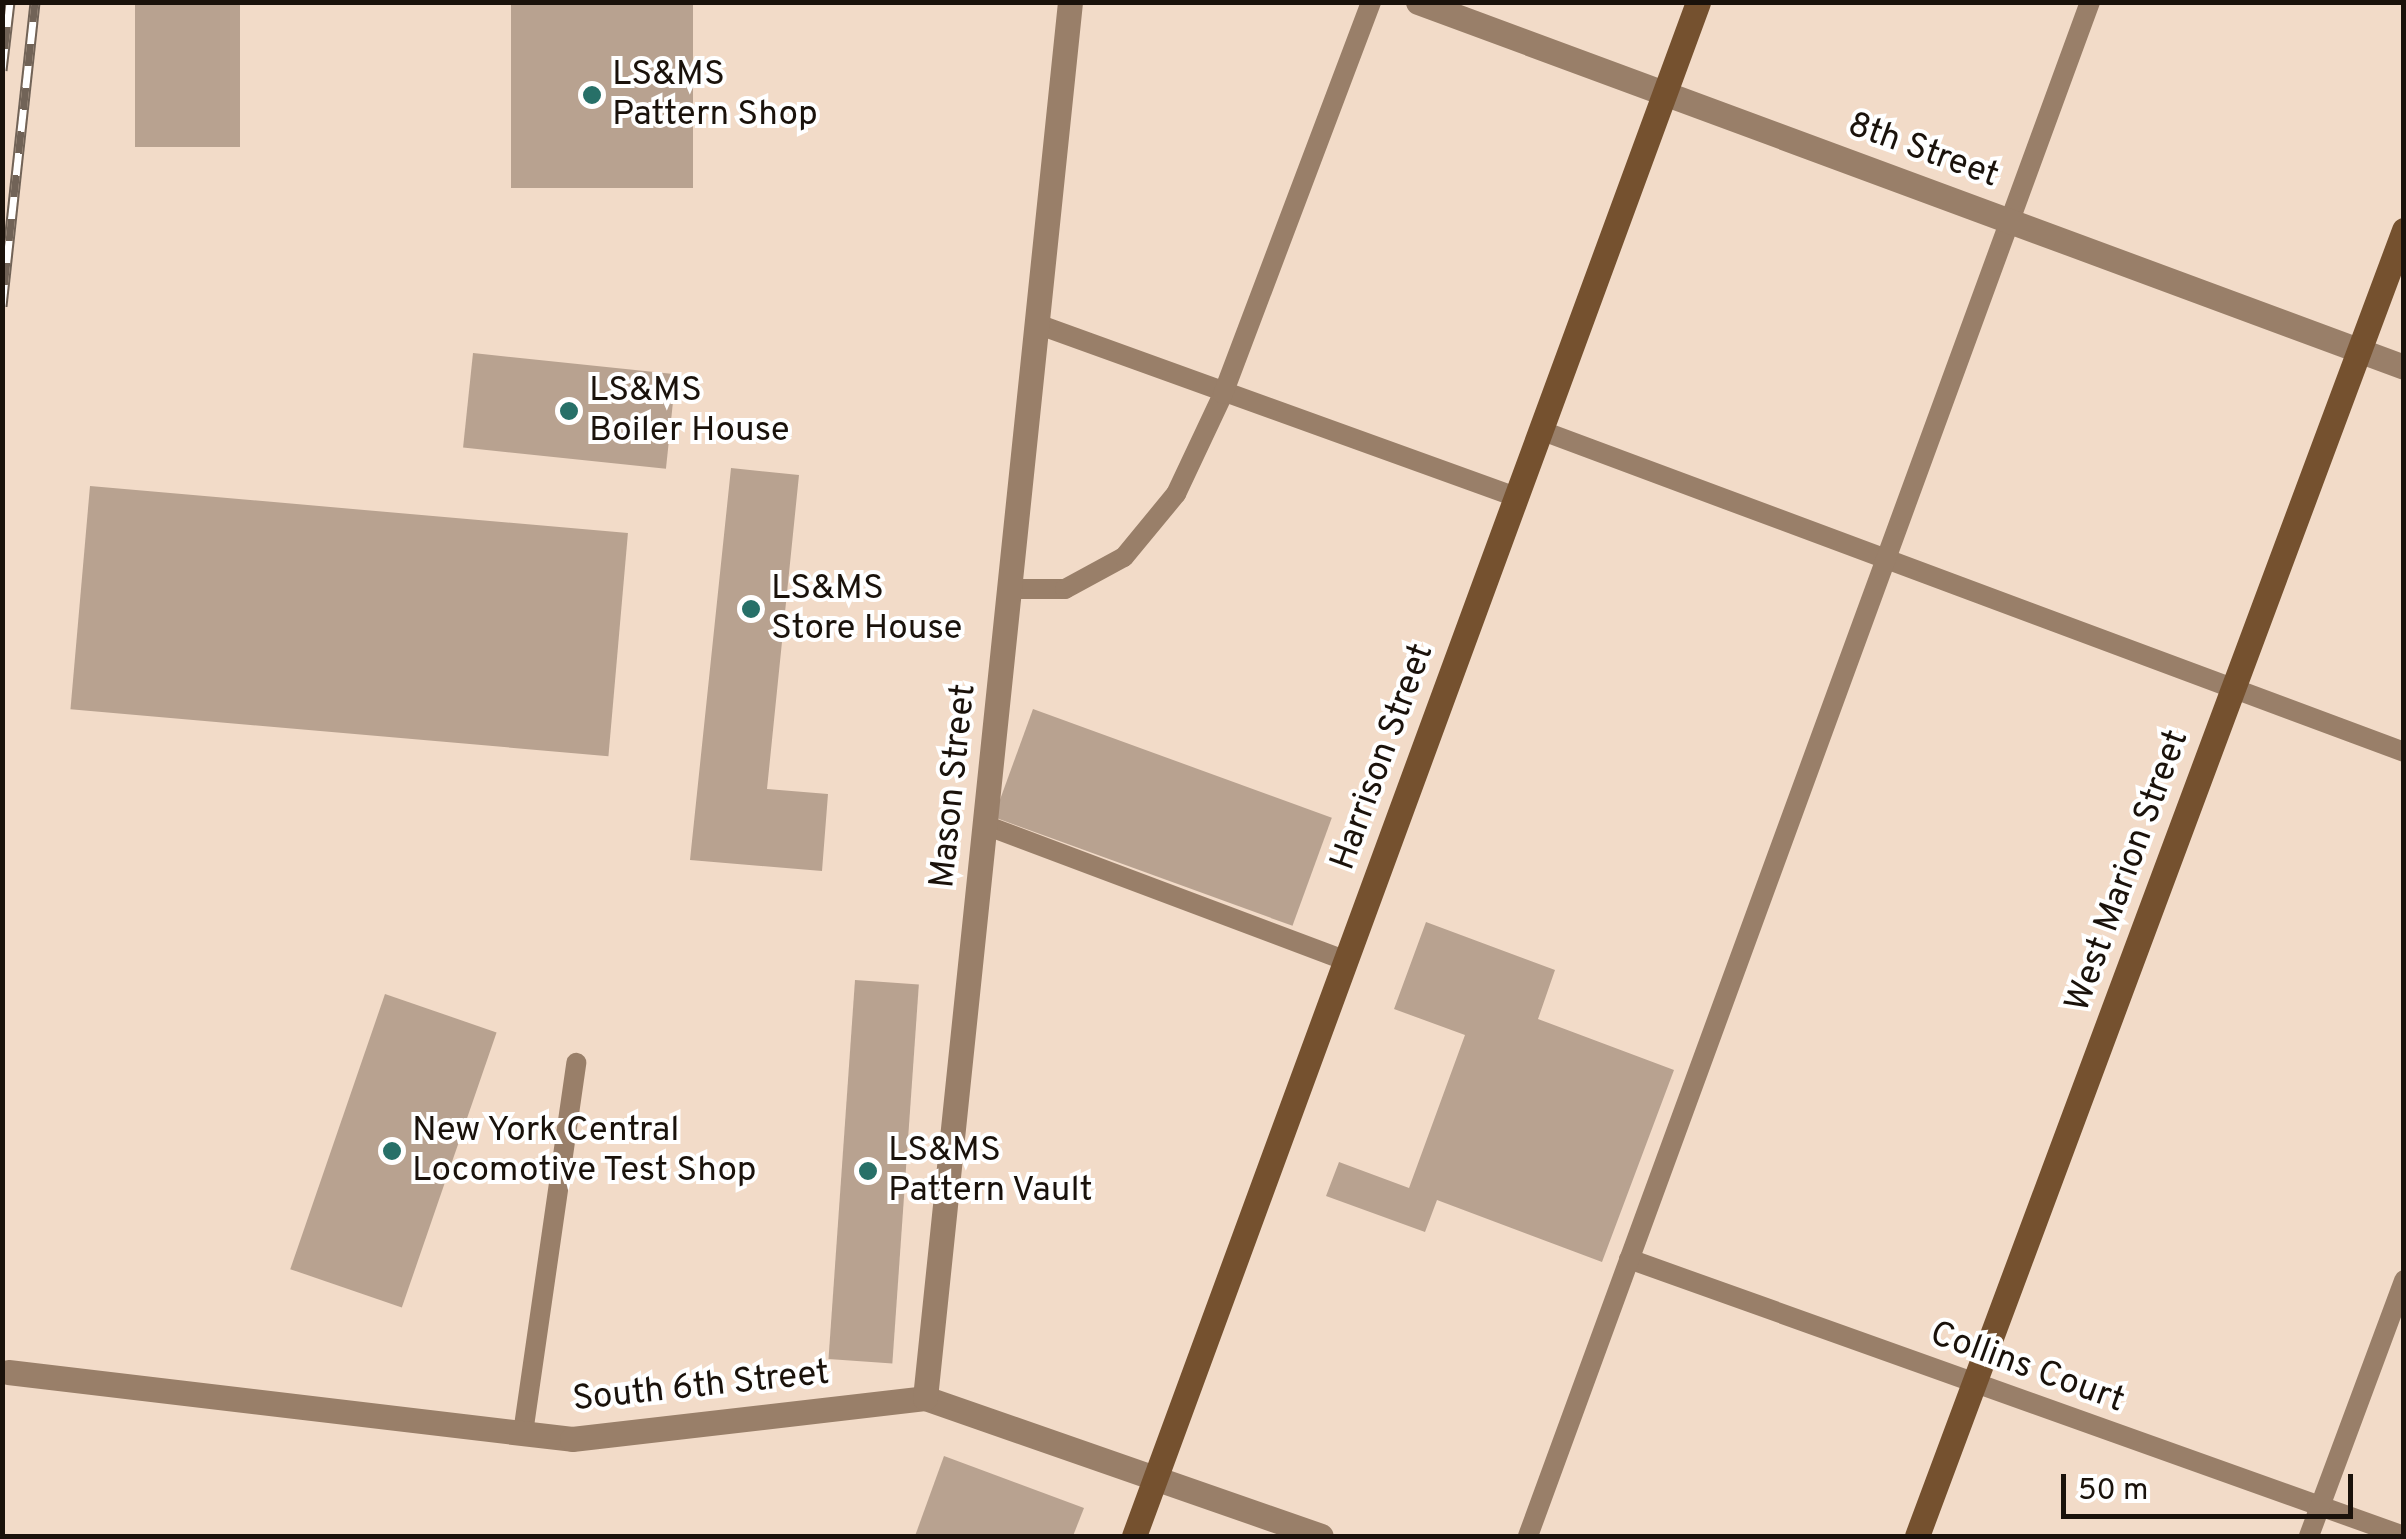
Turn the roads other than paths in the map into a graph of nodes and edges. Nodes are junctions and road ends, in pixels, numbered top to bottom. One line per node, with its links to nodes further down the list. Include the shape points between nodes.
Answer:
1 (1070, 2): 9 (street, Mason Street)
2 (1370, 2): 12 (lane)
3 (1418, 2): 6 (street, 8th Street)
4 (1698, 2): 6 (street, Harrison Street)
5 (2090, 2): 7 (lane)
6 (1664, 92): 7 (street, 8th Street); 13 (street, Harrison Street)
7 (2010, 220): 10 (street, 8th Street); 15 (lane)
8 (2404, 230): 10 (street, West Marion Street)
9 (1037, 324): 12 (lane); 16 (street, Mason Street)
10 (2359, 351): 11 (street, 8th Street); 17 (street, West Marion Street)
11 (2404, 367)
12 (1224, 394): 14 (lane); 16 (lane, via 1176,494 1124,556 1065,589)
13 (1540, 430): 14 (street, Harrison Street); 15 (lane)
14 (1516, 497): 20 (street, Harrison Street)
15 (1885, 562): 17 (lane); 22 (lane)
16 (1009, 589): 19 (street, Mason Street)
17 (2233, 690): 18 (lane); 25 (street, West Marion Street)
18 (2404, 752)
19 (985, 825): 20 (lane); 26 (street, Mason Street)
20 (1345, 960): 28 (street, Harrison Street)
21 (576, 1063): 27 (lane)
22 (1629, 1259): 25 (lane, Collins Court); 32 (lane)
23 (2404, 1280): 29 (lane)
24 (8, 1372): 27 (street, South 6th Street)
25 (1974, 1385): 29 (lane, Collins Court); 33 (street, West Marion Street)
26 (925, 1398): 27 (street, South 6th Street, via 572,1439); 28 (street, South 6th Street)
27 (523, 1434)
28 (1156, 1478): 30 (street, Harrison Street); 31 (street, South 6th Street)
29 (2320, 1506): 34 (lane); 35 (lane, Collins Court)
30 (1134, 1536)
31 (1320, 1536)
32 (1528, 1536)
33 (1917, 1536)
34 (2309, 1536)
35 (2404, 1536)

